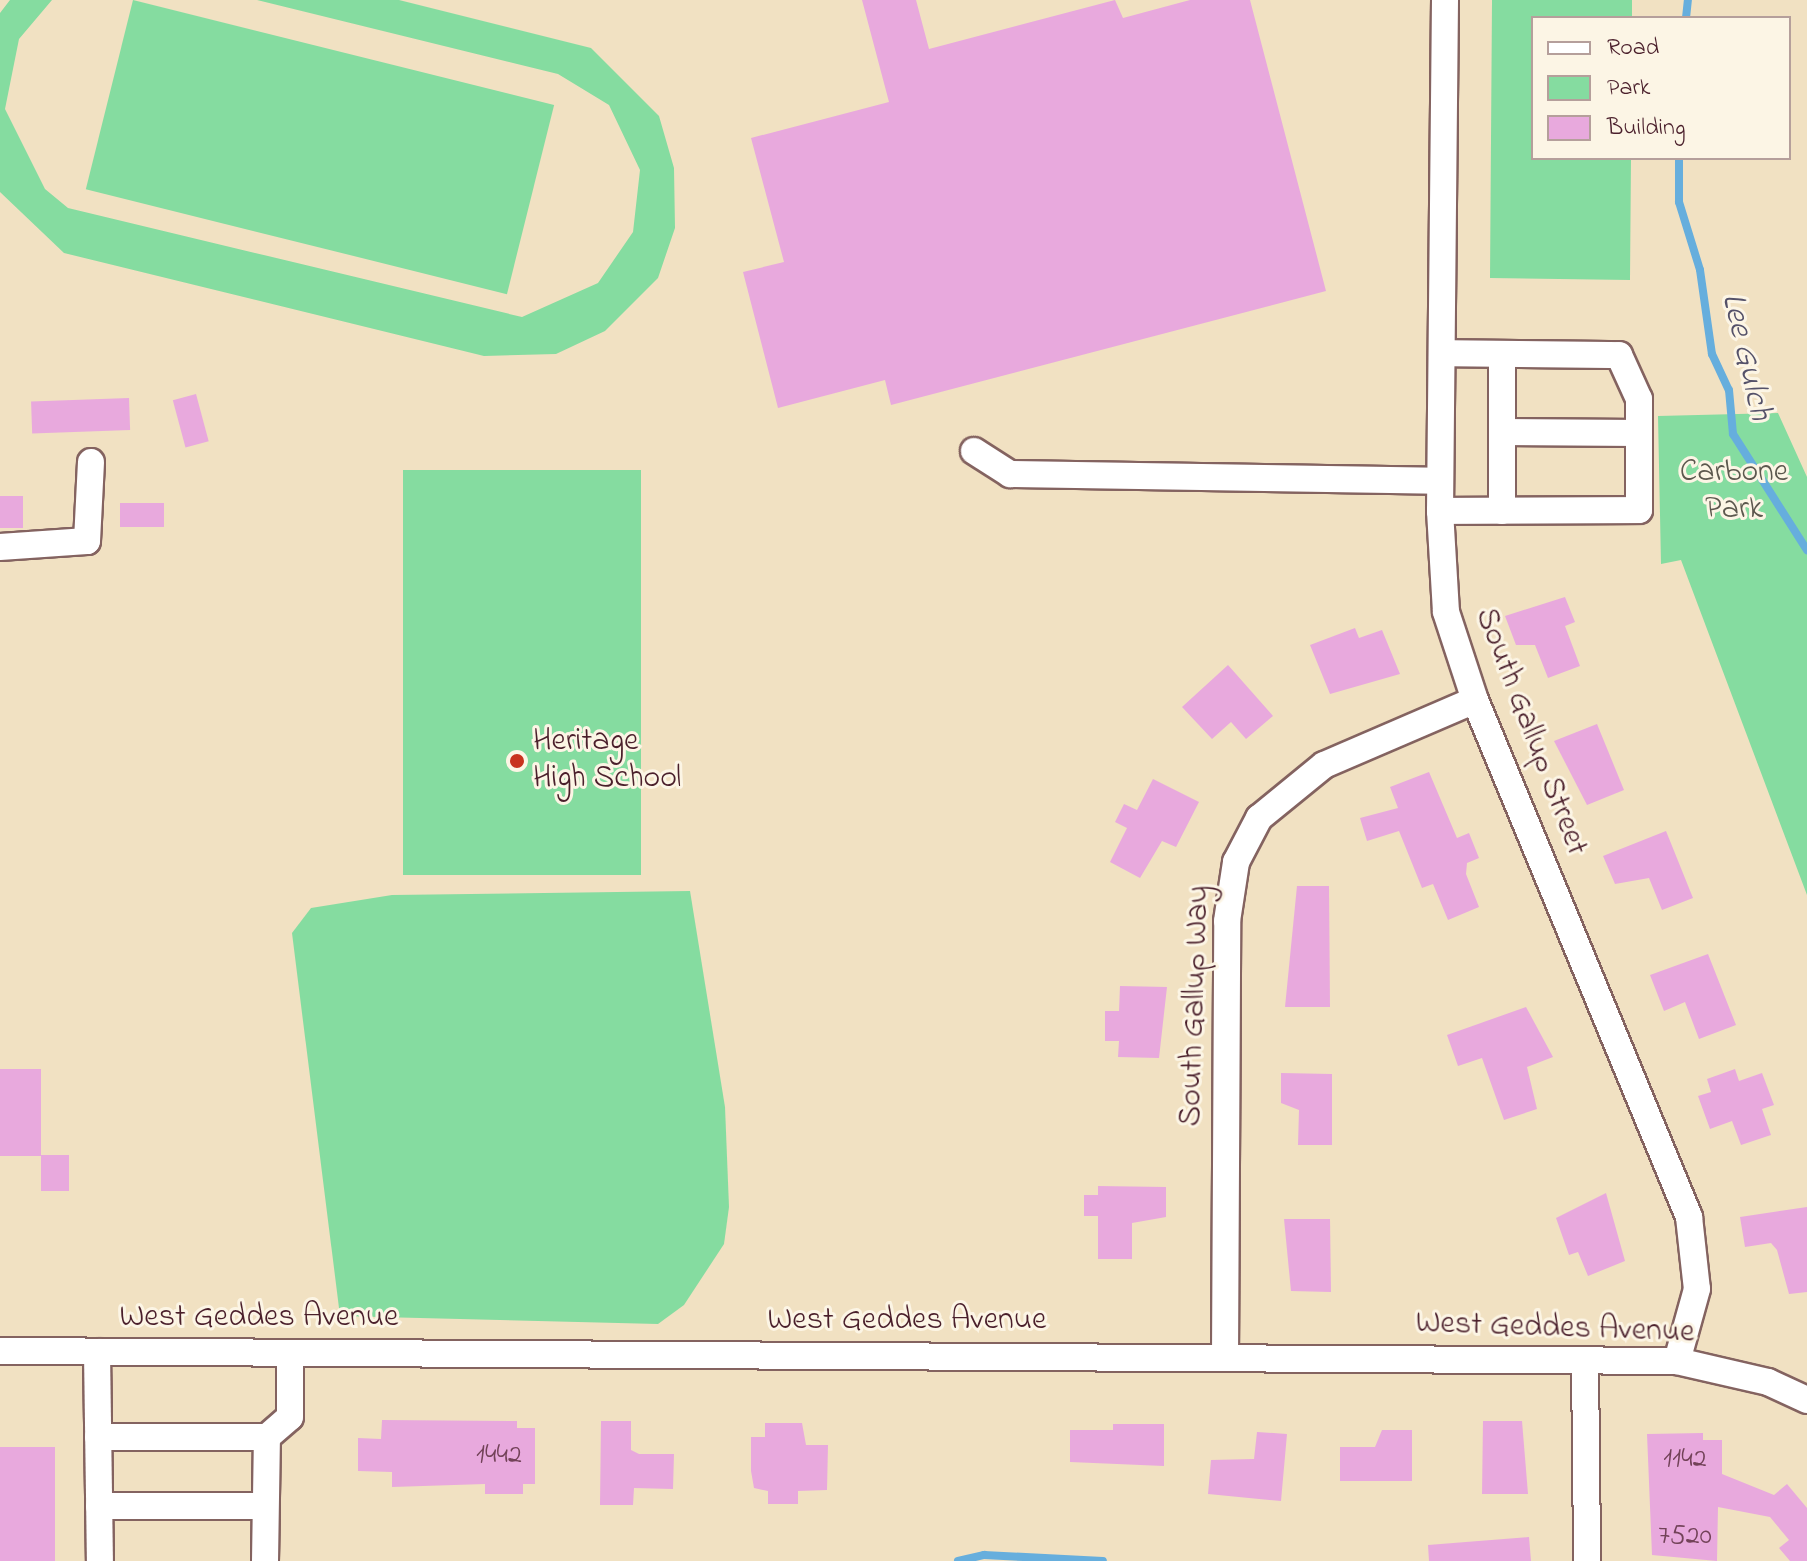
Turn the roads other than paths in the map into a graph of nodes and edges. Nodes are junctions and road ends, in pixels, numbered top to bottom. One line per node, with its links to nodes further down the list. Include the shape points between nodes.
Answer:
1 (1445, 0): 2 (street, South Gallup Street)
2 (1442, 353): 3 (street); 8 (street, South Gallup Street)
3 (1502, 354): 4 (street); 5 (street, via 1619,355 1639,399)
4 (1502, 432): 5 (street); 10 (street)
5 (1639, 433): 10 (street, via 1639,510)
6 (974, 451): 8 (street, via 1010,474)
7 (91, 462): 11 (street, via 87,541)
8 (1440, 481): 9 (street, South Gallup Street)
9 (1440, 511): 10 (street); 12 (street, South Gallup Street, via 1446,612)
10 (1502, 511)
11 (0, 547)
12 (1475, 700): 16 (street, South Gallup Way, via 1324,765 1259,818 1236,862 1227,921); 18 (street, South Gallup Street, via 1689,1217 1697,1289)
13 (0, 1351): 14 (street, West Geddes Avenue)
14 (97, 1352): 15 (street, West Geddes Avenue); 20 (street)
15 (290, 1353): 16 (street, West Geddes Avenue); 21 (street, via 290,1417)
16 (1225, 1356): 17 (street, West Geddes Avenue)
17 (1585, 1361): 18 (street, West Geddes Avenue); 26 (street)
18 (1677, 1361): 19 (street, West Geddes Avenue, via 1768,1382)
19 (1807, 1400)
20 (98, 1437): 21 (street); 22 (street)
21 (267, 1437): 23 (street)
22 (99, 1506): 23 (street); 24 (street)
23 (265, 1506): 25 (street)
24 (100, 1561)
25 (265, 1561)
26 (1587, 1561)

